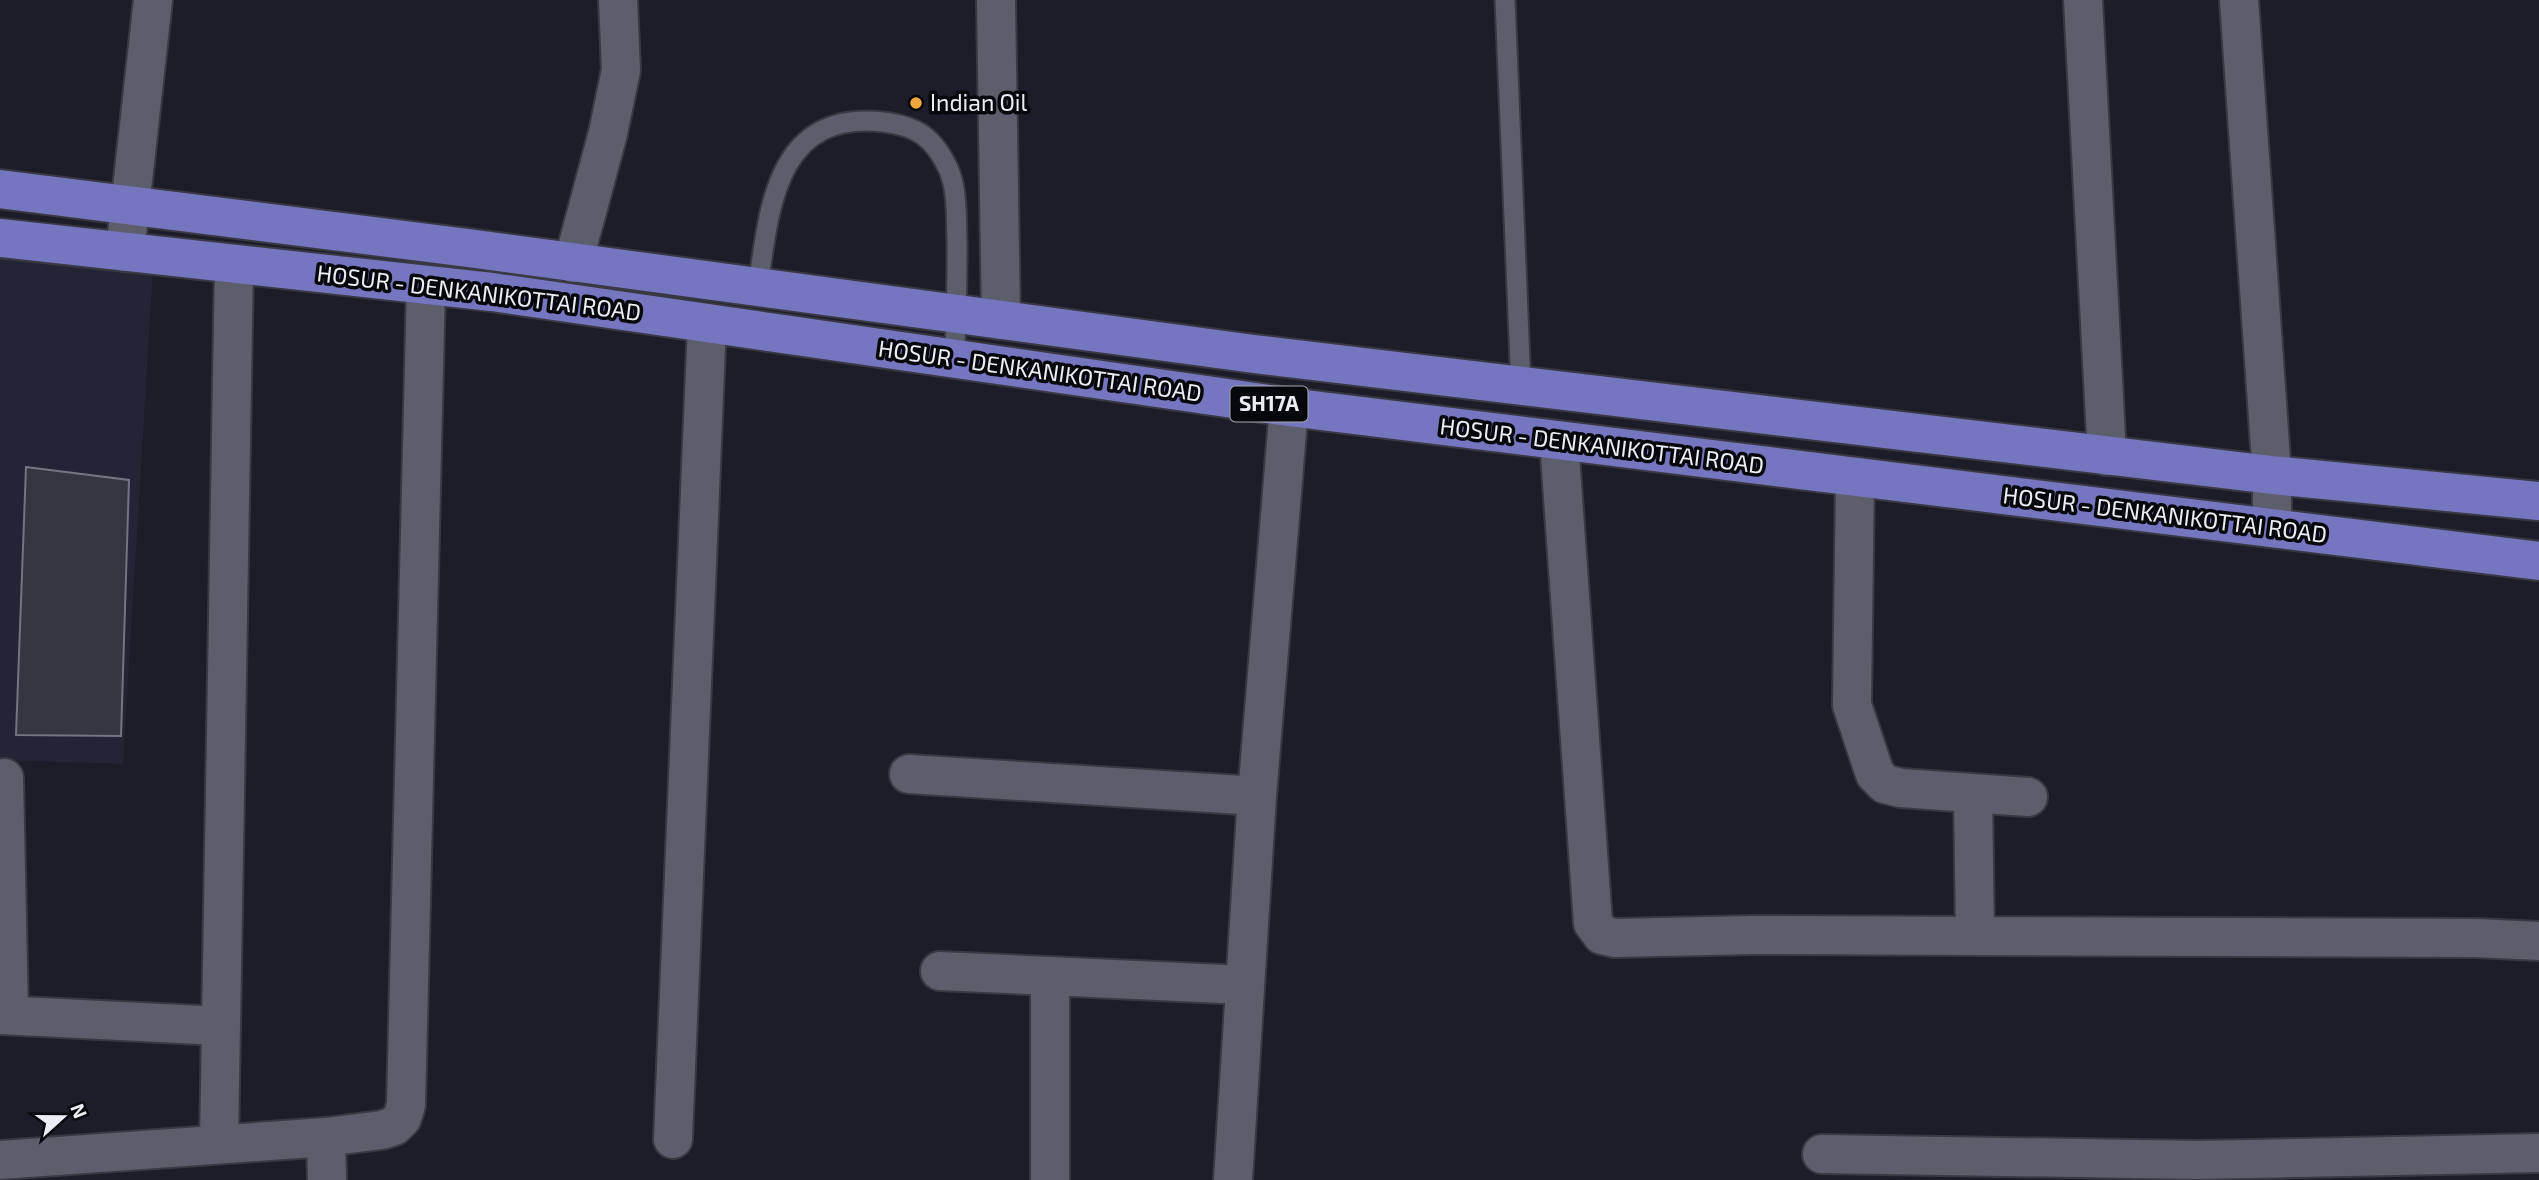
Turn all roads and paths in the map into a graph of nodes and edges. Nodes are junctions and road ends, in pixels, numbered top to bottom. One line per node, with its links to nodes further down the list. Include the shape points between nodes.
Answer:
1 (153, 0): 8 (street)
2 (618, 0): 11 (street, via 621,70)
3 (996, 0): 16 (street)
4 (1505, 0): 19 (lane)
5 (2083, 0): 22 (street)
6 (2239, 0): 23 (street)
7 (0, 189): 8 (main road, HOSUR - DENKANIKOTTAI ROAD / SH17A)
8 (130, 205): 10 (street); 11 (main road, HOSUR - DENKANIKOTTAI ROAD / SH17A)
9 (0, 238): 10 (main road, HOSUR - DENKANIKOTTAI ROAD / SH17A)
10 (125, 252): 12 (main road, HOSUR - DENKANIKOTTAI ROAD / SH17A)
11 (573, 262): 14 (main road, HOSUR - DENKANIKOTTAI ROAD / SH17A)
12 (234, 264): 13 (main road, HOSUR - DENKANIKOTTAI ROAD / SH17A); 39 (street)
13 (426, 285): 17 (main road, HOSUR - DENKANIKOTTAI ROAD / SH17A); 40 (street, via 406,1105 394,1126)
14 (758, 287): 15 (main road, HOSUR - DENKANIKOTTAI ROAD / SH17A); 15 (lane, via 774,193 791,158 818,130 853,122 899,124 919,131 935,146 949,170 956,198)
15 (957, 314): 16 (main road, HOSUR - DENKANIKOTTAI ROAD / SH17A); 18 (lane)
16 (1001, 320): 19 (main road, HOSUR - DENKANIKOTTAI ROAD / SH17A)
17 (707, 323): 18 (main road, HOSUR - DENKANIKOTTAI ROAD / SH17A); 41 (street)
18 (954, 359): 20 (main road, HOSUR - DENKANIKOTTAI ROAD / SH17A)
19 (1521, 386): 22 (main road, HOSUR - DENKANIKOTTAI ROAD / SH17A)
20 (1289, 407): 21 (main road, HOSUR - DENKANIKOTTAI ROAD / SH17A); 31 (street)
21 (1559, 440): 24 (main road, HOSUR - DENKANIKOTTAI ROAD / SH17A); 33 (street, via 1593,923 1602,935)
22 (2107, 456): 23 (main road, HOSUR - DENKANIKOTTAI ROAD / SH17A)
23 (2272, 475): 25 (main road, HOSUR - DENKANIKOTTAI ROAD / SH17A); 26 (street)
24 (1855, 477): 26 (main road, HOSUR - DENKANIKOTTAI ROAD / SH17A); 30 (street, via 1852,705 1875,774 1885,784 1901,788)
25 (2539, 501)
26 (2272, 528): 27 (main road, HOSUR - DENKANIKOTTAI ROAD / SH17A)
27 (2539, 561)
28 (909, 774): 31 (street)
29 (4, 778): 38 (street)
30 (1973, 793): 32 (street); 33 (street)
31 (1257, 796): 37 (street)
32 (2028, 797)
33 (1975, 936): 34 (street)
34 (2539, 941)
35 (940, 971): 36 (street)
36 (1050, 976): 37 (street); 49 (street)
37 (1245, 985): 50 (street)
38 (4, 1015): 39 (street)
39 (221, 1026): 42 (street)
40 (326, 1137): 42 (street); 48 (street)
41 (673, 1139)
42 (219, 1143): 46 (street)
43 (2539, 1153): 47 (street)
44 (1822, 1154): 47 (street)
45 (0, 1160): 46 (street)
46 (59, 1168)
47 (2197, 1170)
48 (327, 1180)
49 (1050, 1180)
50 (1233, 1180)

